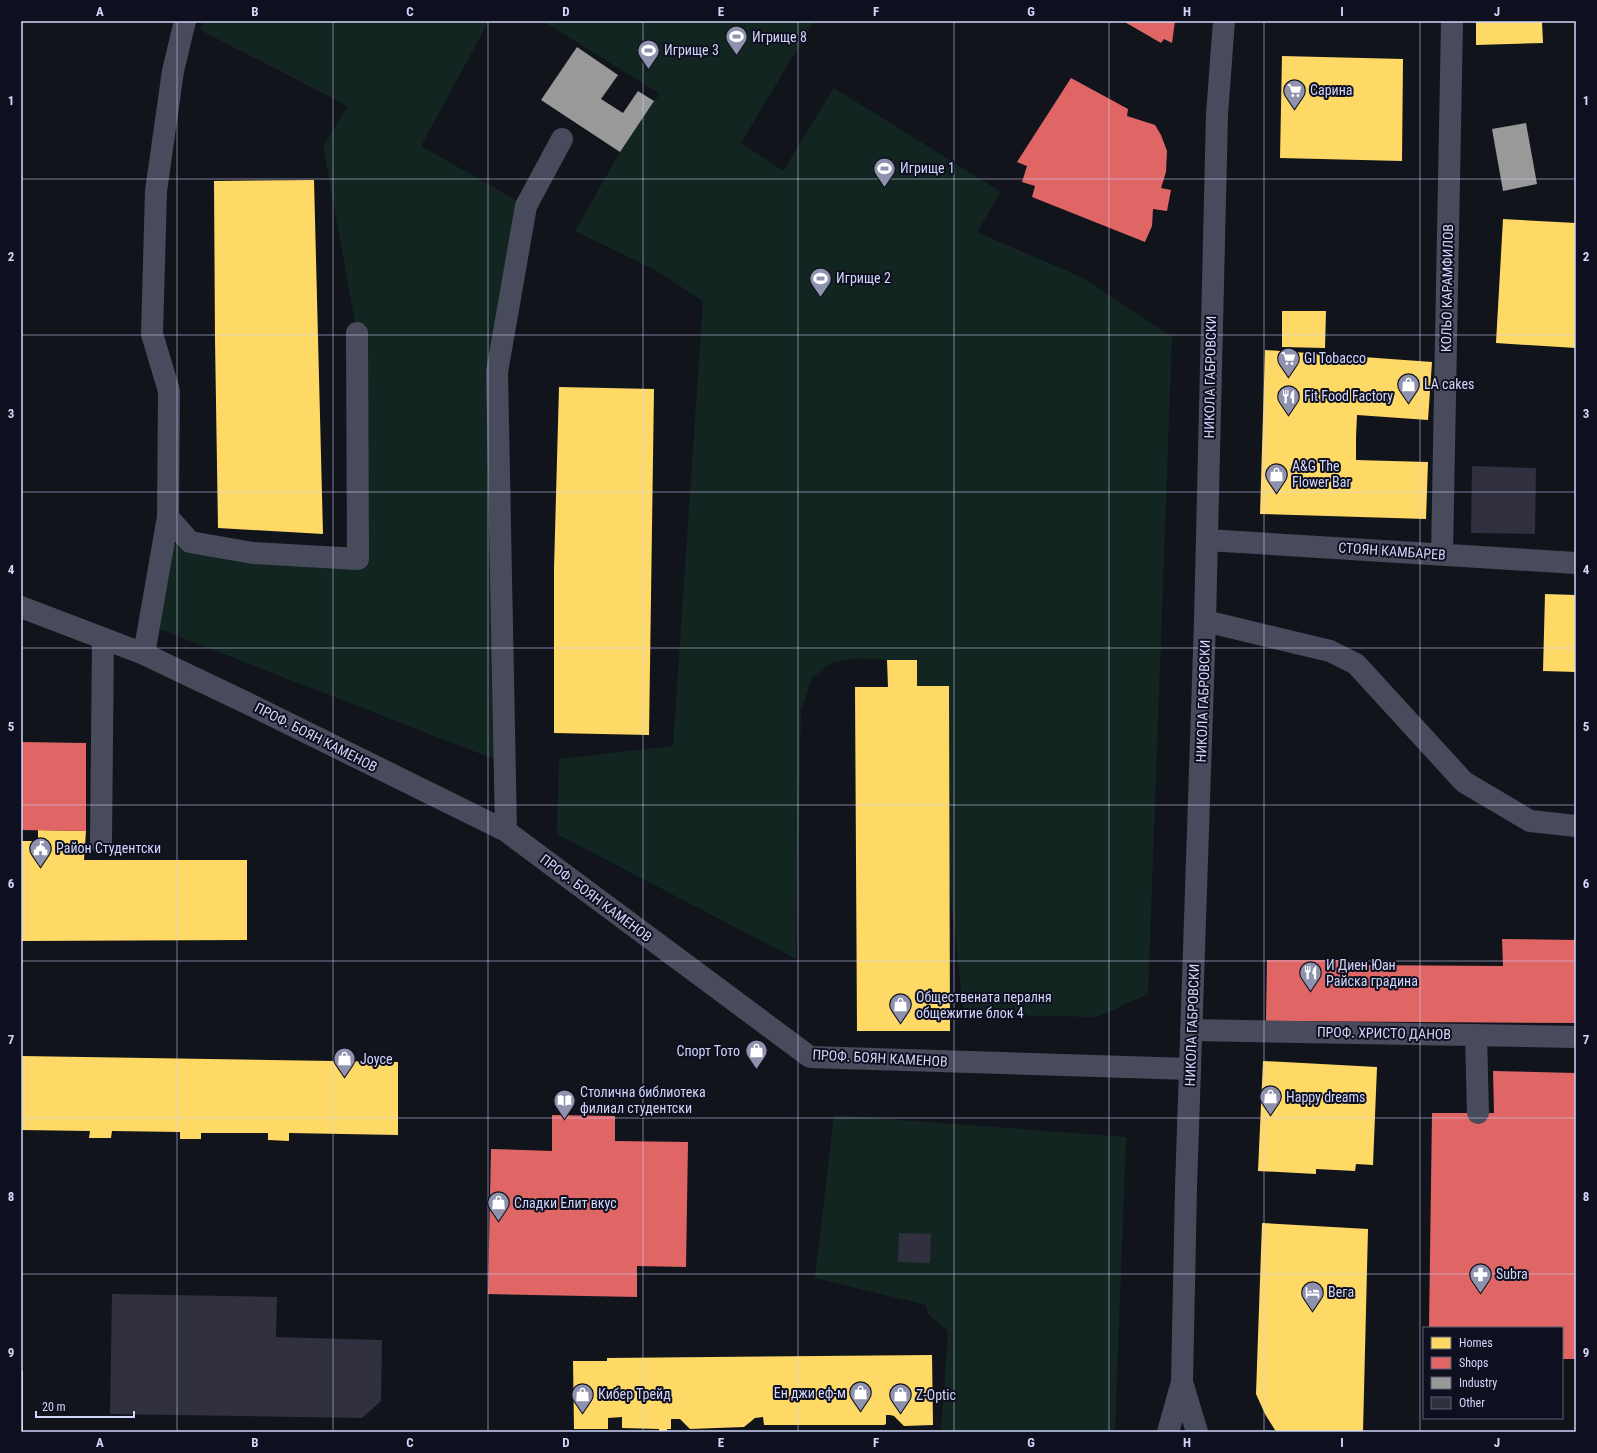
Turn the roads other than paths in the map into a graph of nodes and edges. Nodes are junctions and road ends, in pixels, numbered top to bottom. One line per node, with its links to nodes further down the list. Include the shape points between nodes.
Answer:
1 (185, 21): 6 (street, via 173,71 156,191 152,334 170,391)
2 (1224, 21): 7 (street, НИКОЛА ГАБРОВСКИ, via 1217,122)
3 (1452, 21): 8 (street, КОЛЬО КАРАМФИЛОВ)
4 (562, 139): 15 (street, via 526,206 497,372)
5 (357, 333): 6 (street, via 358,559 253,553 190,542)
6 (168, 517): 13 (street)
7 (1207, 540): 8 (street, СТОЯН КАМБАРЕВ); 11 (street, НИКОЛА ГАБРОВСКИ)
8 (1442, 554): 9 (street, СТОЯН КАМБАРЕВ)
9 (1576, 563)
10 (21, 607): 12 (street, ПРОФ. БОЯН КАМЕНОВ)
11 (1205, 621): 14 (street, via 1330,651 1356,664 1464,782 1530,821); 17 (street, НИКОЛА ГАБРОВСКИ)
12 (103, 638): 13 (street, ПРОФ. БОЯН КАМЕНОВ); 16 (street)
13 (144, 654): 15 (street, ПРОФ. БОЯН КАМЕНОВ)
14 (1576, 826)
15 (506, 831): 20 (street, ПРОФ. БОЯН КАМЕНОВ, via 810,1057)
16 (101, 842)
17 (1191, 1030): 18 (street, ПРОФ. ХРИСТО ДАНОВ); 20 (street, НИКОЛА ГАБРОВСКИ)
18 (1476, 1035): 19 (street, ПРОФ. ХРИСТО ДАНОВ); 21 (street)
19 (1576, 1037)
20 (1190, 1069): 22 (street, НИКОЛА ГАБРОВСКИ)
21 (1478, 1113)
22 (1182, 1382): 23 (street, НИКОЛА ГАБРОВСКИ); 24 (street, НИКОЛА ГАБРОВСКИ)
23 (1168, 1432)
24 (1197, 1432)

